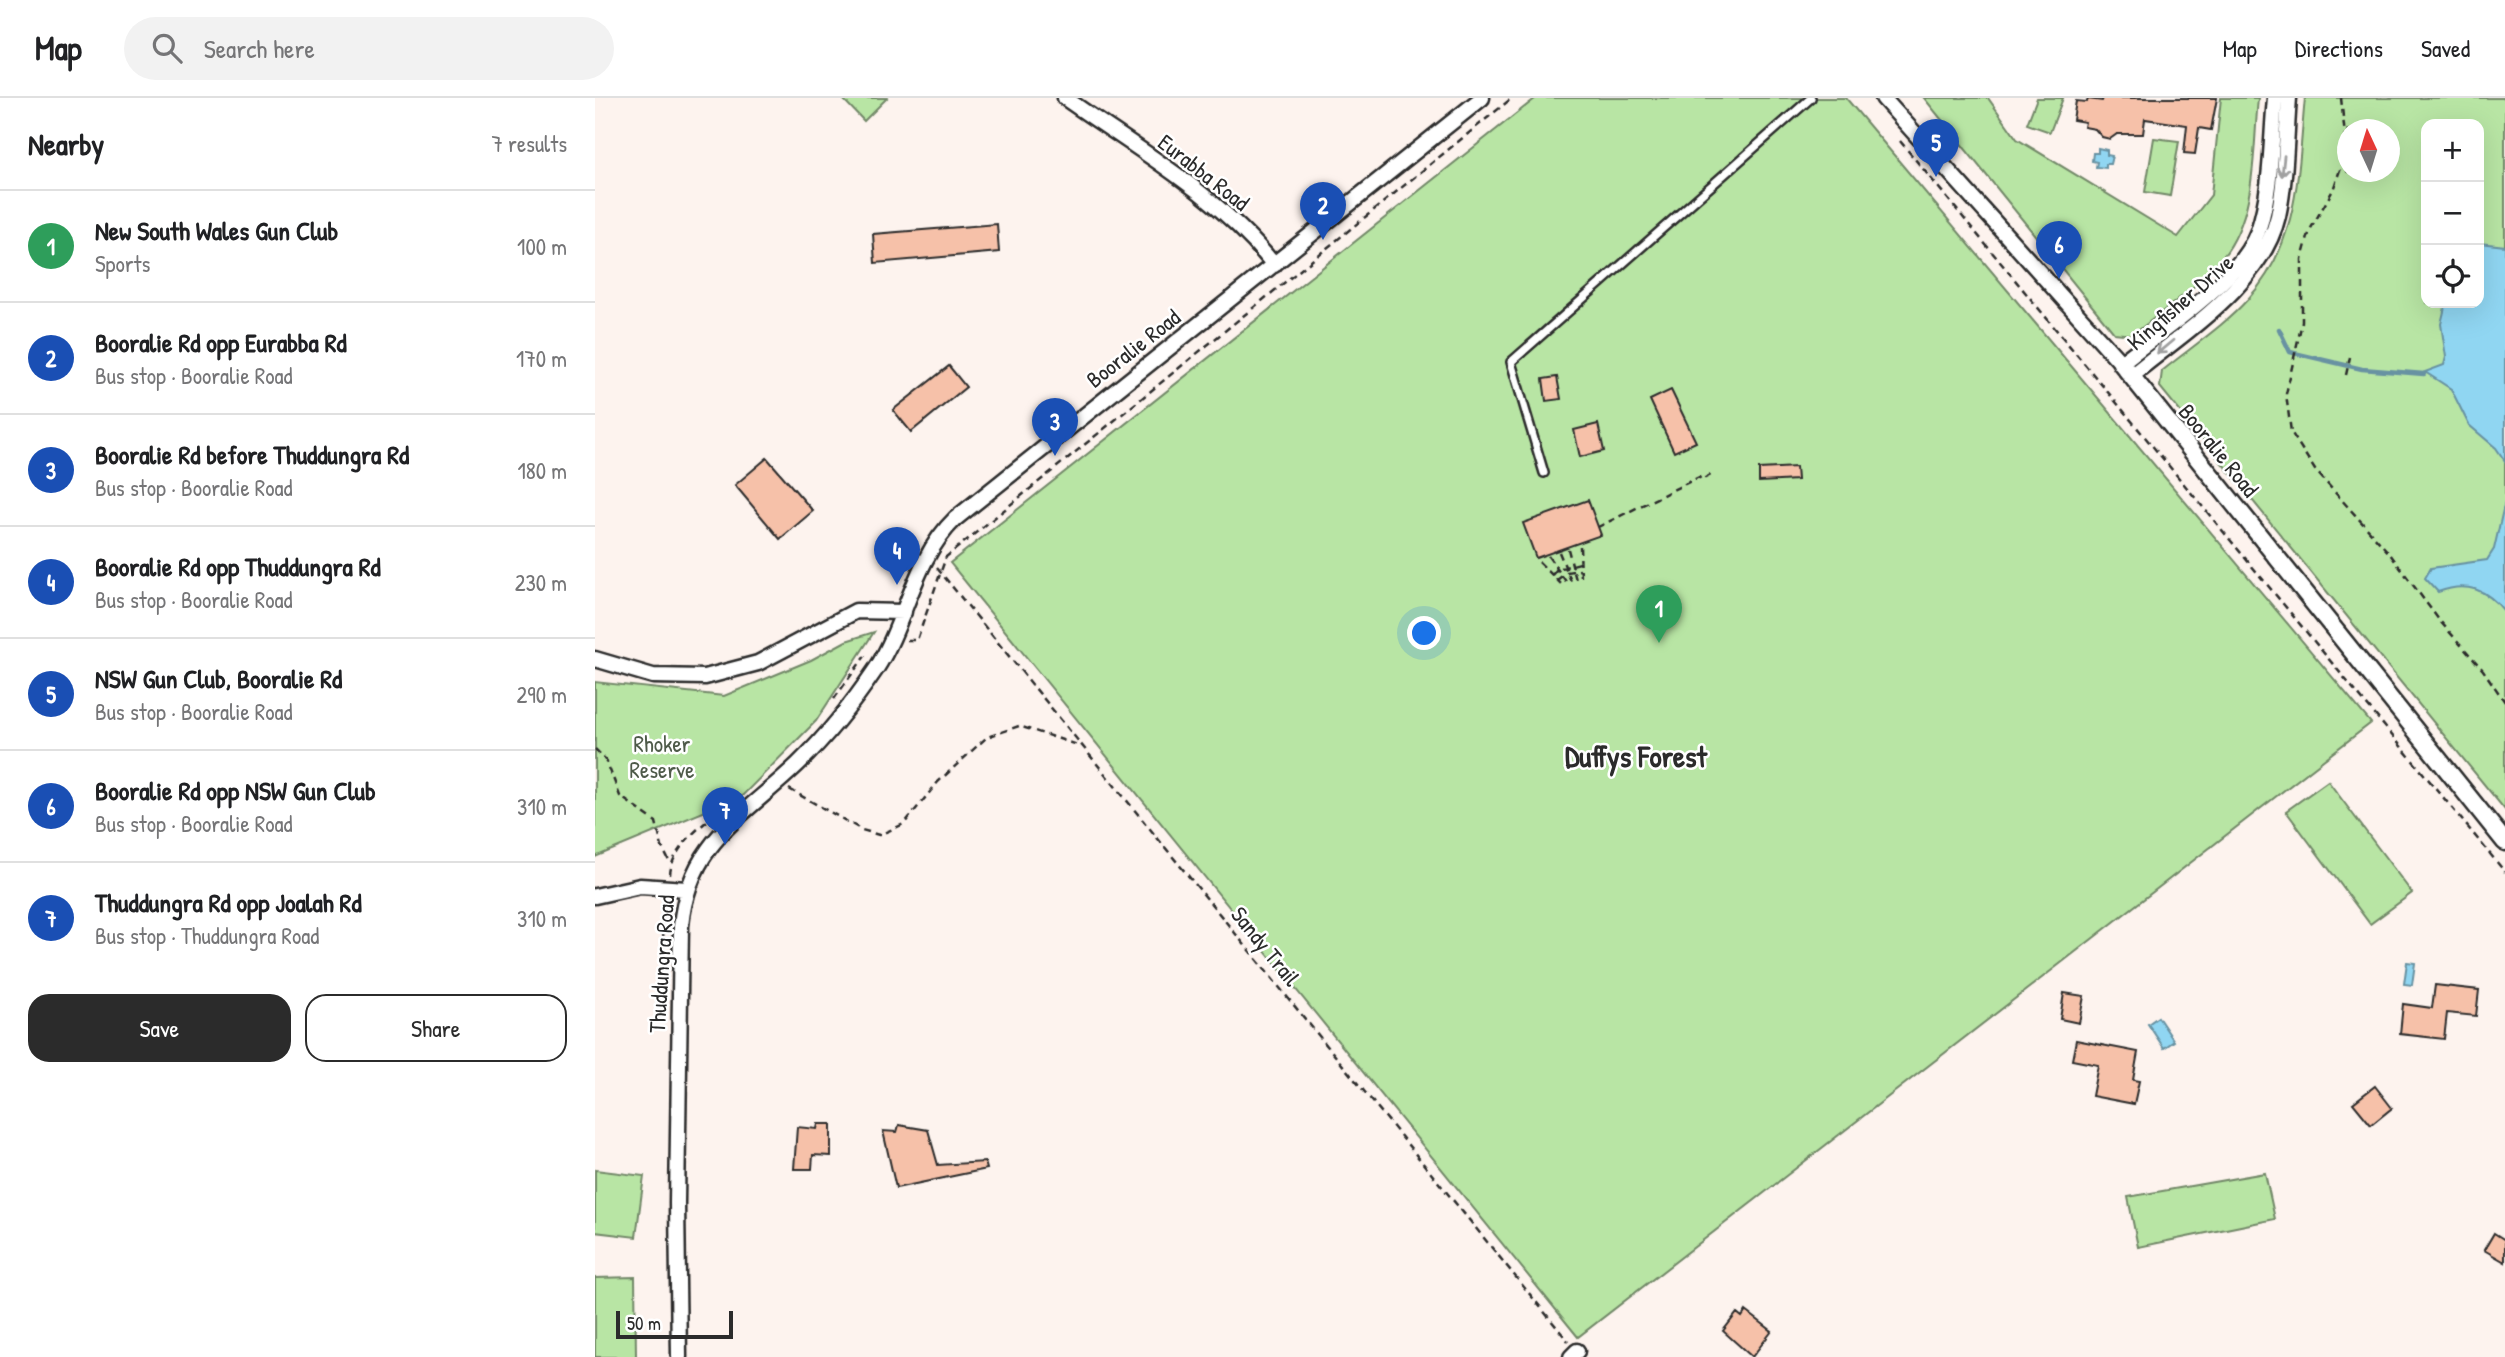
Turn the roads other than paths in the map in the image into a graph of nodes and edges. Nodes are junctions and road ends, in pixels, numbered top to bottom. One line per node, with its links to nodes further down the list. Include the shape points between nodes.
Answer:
1 (1065, 98): 7 (street, Eurabba Road, via 1192,187)
2 (1482, 98): 7 (street, Booralie Road)
3 (1811, 98): 9 (lane, via 1511,362)
4 (1883, 98): 8 (street, Booralie Road)
5 (2275, 98): 8 (street, Kingfisher Drive, via 2264,204 2247,254)
6 (2289, 98): 8 (street, Kingfisher Drive, one-way to 8, via 2278,217 2266,250 2246,280)
7 (1274, 265): 10 (street, Booralie Road, via 955,519 928,553)
8 (2126, 370): 12 (street, Booralie Road)
9 (1544, 473)
10 (904, 612): 11 (street, via 856,611 758,663 705,677 653,676); 13 (street, Thuddungra Road, via 891,642 841,719 716,836)
11 (595, 659)
12 (2505, 842)
13 (687, 890): 14 (street, via 631,887); 15 (street, Thuddungra Road, via 678,988)
14 (595, 896)
15 (679, 1357)

